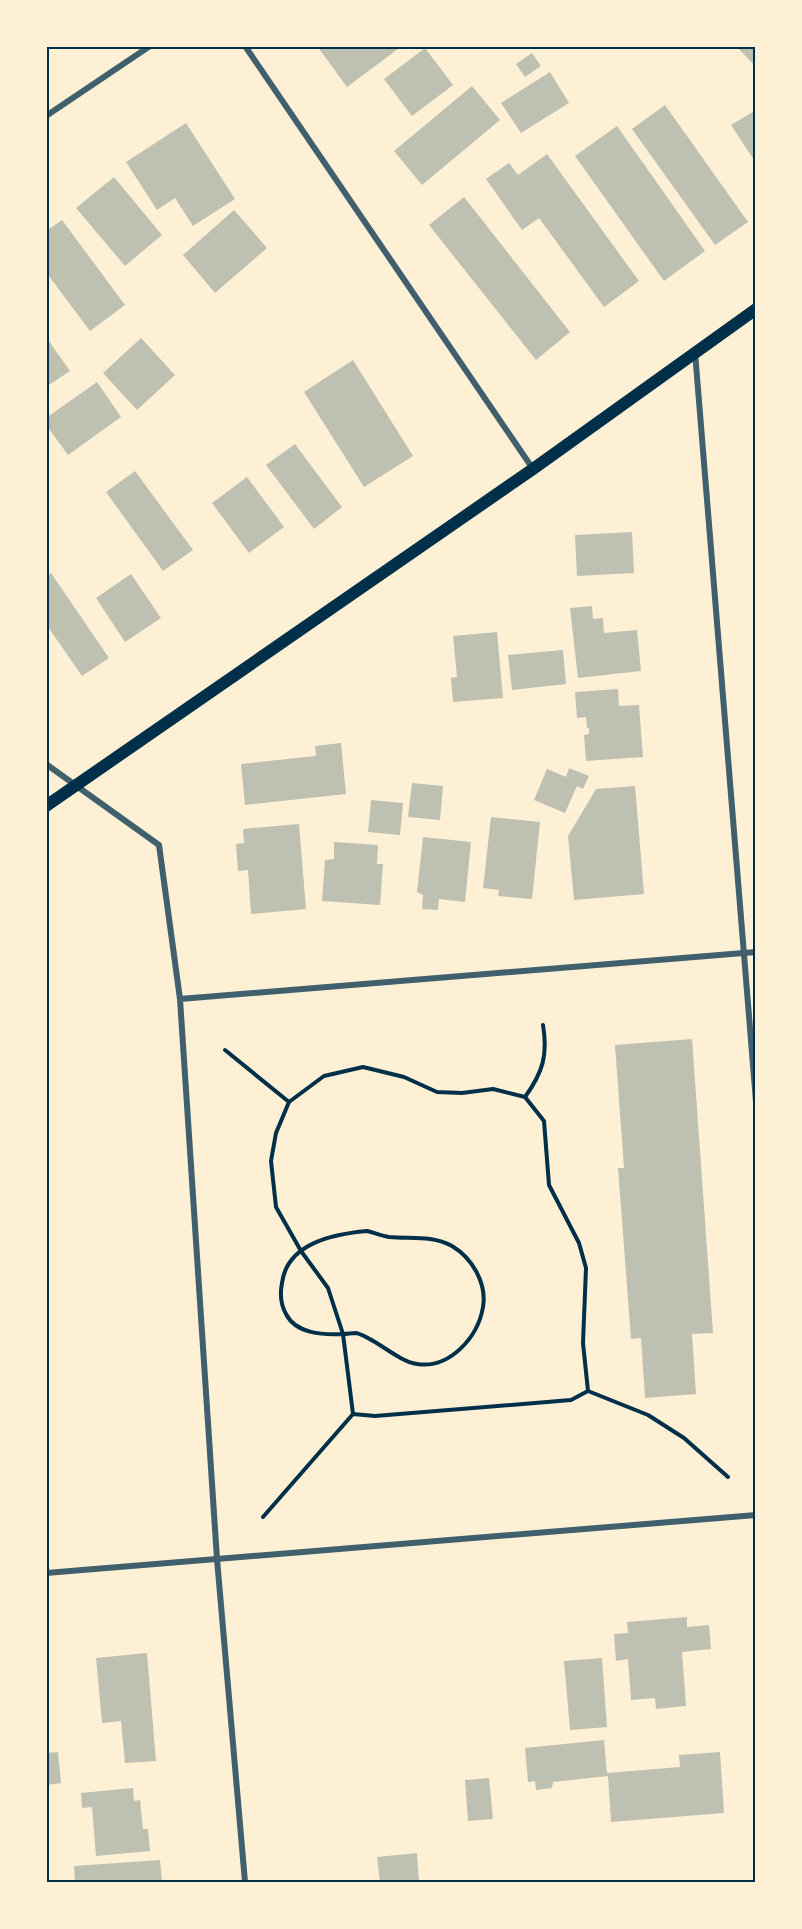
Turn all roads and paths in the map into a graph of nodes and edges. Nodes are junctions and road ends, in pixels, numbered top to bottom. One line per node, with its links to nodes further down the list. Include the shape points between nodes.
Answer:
1 (150, 46): 3 (street)
2 (245, 46): 6 (street)
3 (46, 116)
4 (756, 309): 5 (main road)
5 (695, 352): 6 (main road); 11 (street)
6 (533, 469): 8 (main road)
7 (46, 764): 8 (street)
8 (77, 785): 9 (main road); 12 (street, via 159,845)
9 (46, 806)
10 (756, 951): 11 (street)
11 (743, 952): 12 (street); 17 (street)
12 (180, 999): 25 (street)
13 (543, 1025): 15 (path, via 544,1060)
14 (225, 1050): 16 (path)
15 (525, 1097): 16 (path, via 493,1089 437,1092 404,1077 363,1067 324,1077); 20 (path, via 543,1121 549,1185 579,1243 586,1268 584,1343)
16 (289, 1102): 18 (path, via 276,1133 271,1161 276,1208)
17 (756, 1102)
18 (301, 1251): 19 (path, via 328,1288); 19 (path, via 290,1260 282,1276 280,1294 286,1315 302,1329); 19 (path, via 321,1239 344,1233 367,1231 428,1238 452,1246 470,1261 482,1282 483,1307 472,1335 457,1353 437,1363 417,1364 357,1333)
19 (343, 1334): 21 (path)
20 (588, 1391): 21 (path, via 571,1400 375,1416); 22 (path, via 648,1415 684,1438)
21 (353, 1414): 24 (path)
22 (728, 1477)
23 (756, 1515): 25 (street)
24 (263, 1517)
25 (217, 1559): 26 (street); 27 (street)
26 (46, 1574)
27 (244, 1882)

